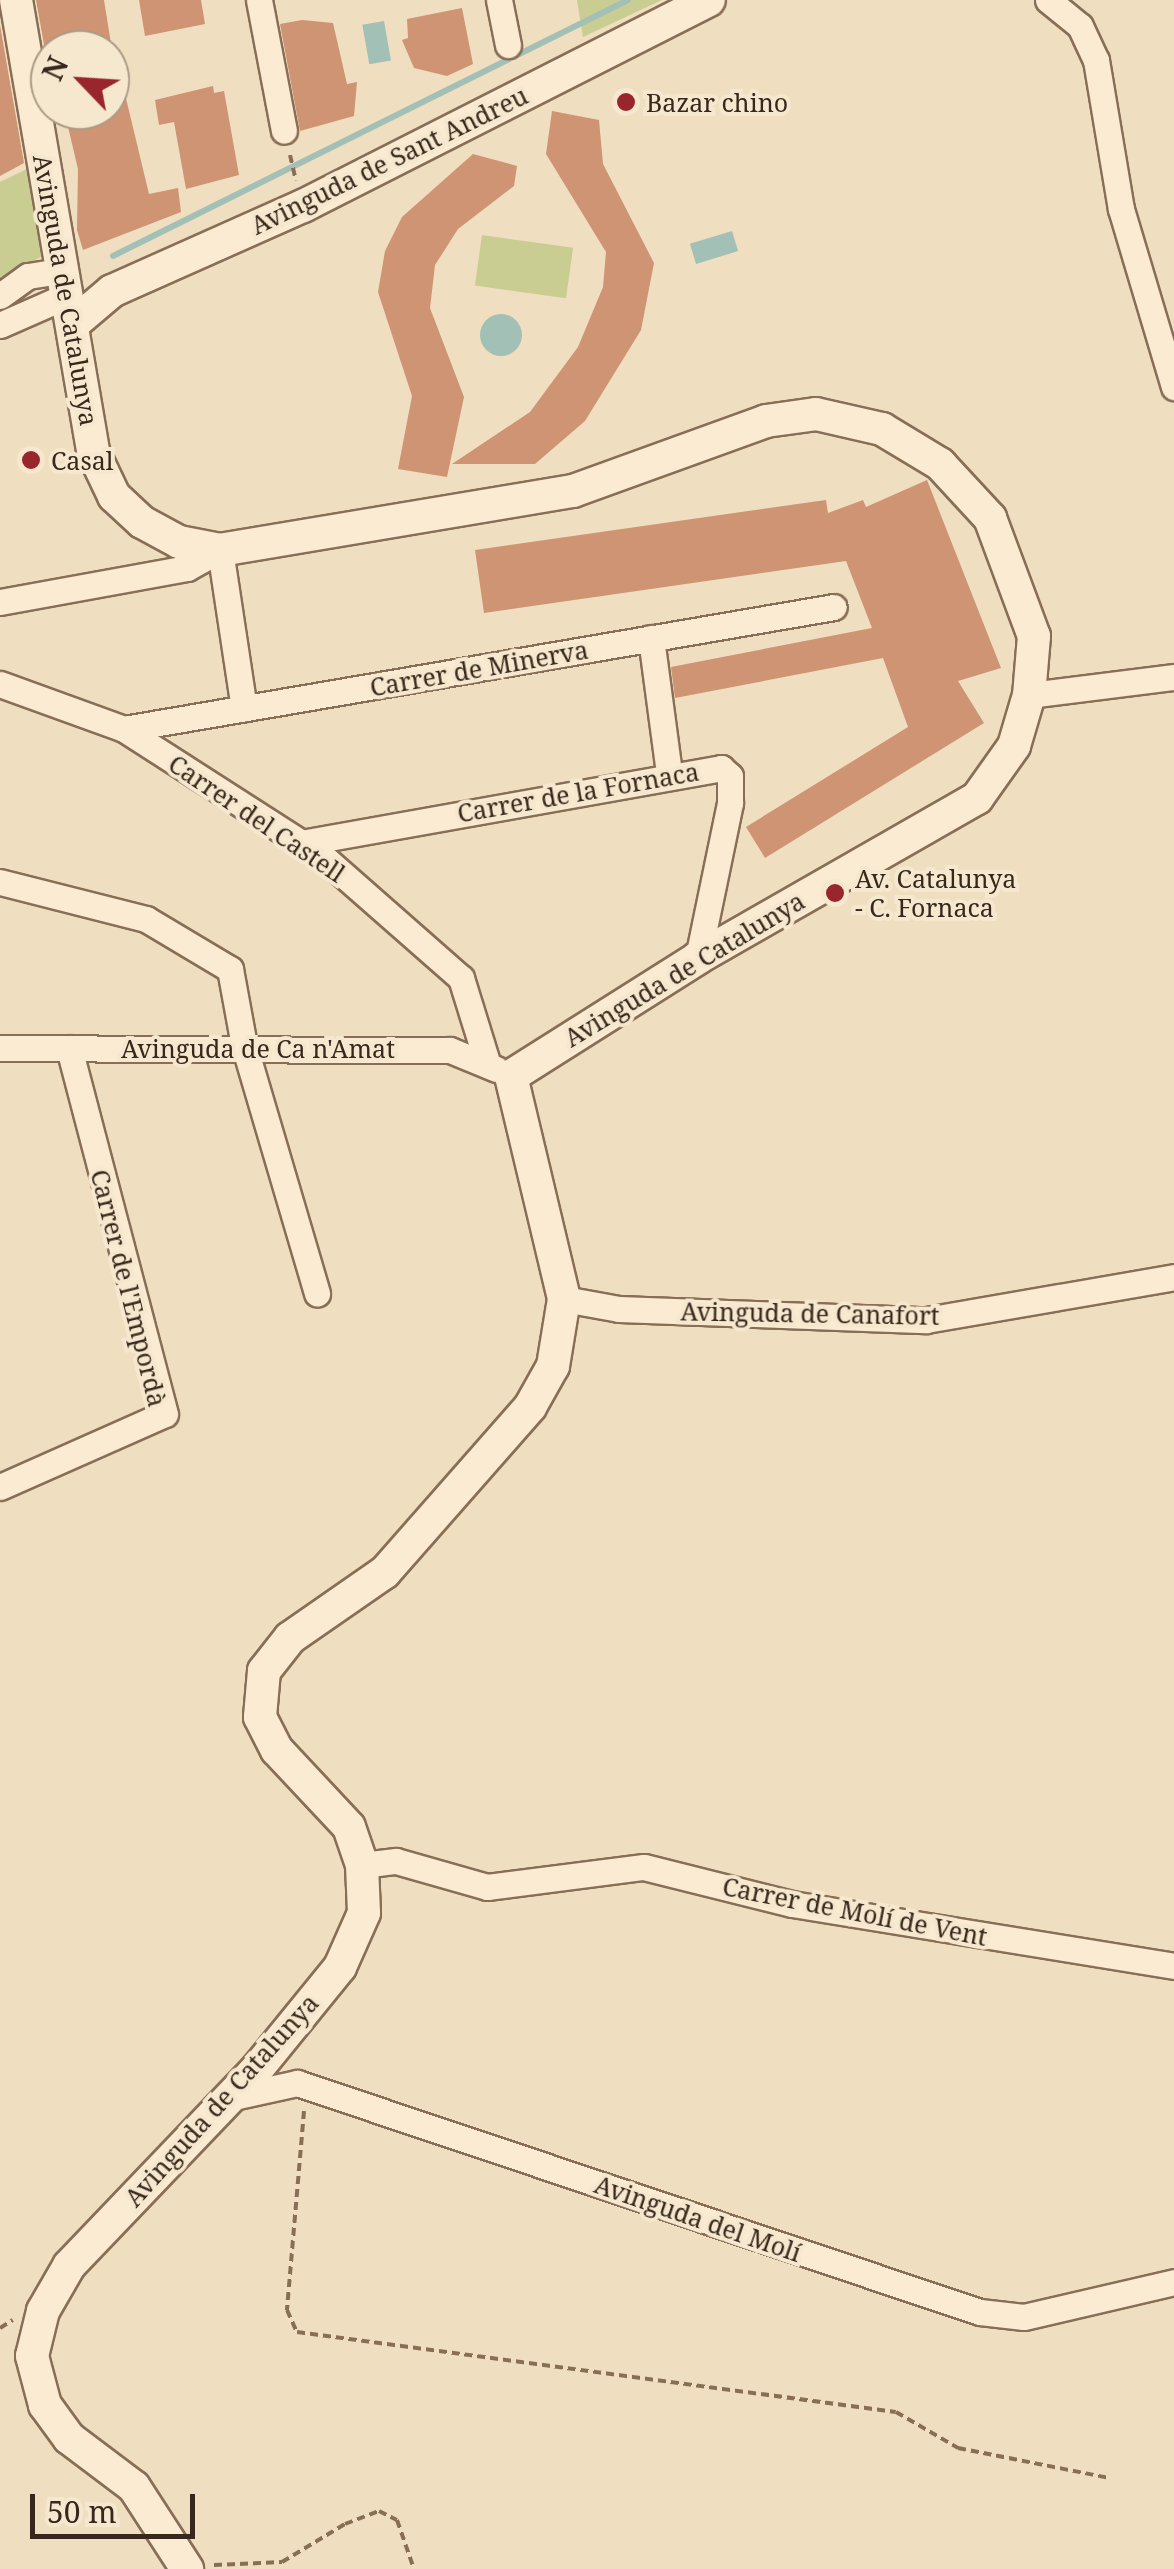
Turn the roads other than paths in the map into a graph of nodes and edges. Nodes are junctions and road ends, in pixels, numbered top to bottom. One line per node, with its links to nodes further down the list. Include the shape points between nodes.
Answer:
1 (16, 0): 9 (street, Avinguda de Catalunya)
2 (259, 0): 7 (street)
3 (498, 0): 6 (street)
4 (709, 0): 9 (street, Avinguda de Sant Andreu, via 303,206 112,291)
5 (1048, 0): 11 (street, via 1080,26 1096,60 1121,208)
6 (508, 45)
7 (284, 131)
8 (0, 296): 9 (street, via 28,276)
9 (68, 296): 10 (street); 12 (street, Avinguda de Catalunya, via 94,454 114,496 142,522 179,542)
10 (0, 324)
11 (1174, 387)
12 (220, 550): 13 (street, via 187,568); 18 (street, Avinguda de Catalunya, via 573,491 766,422 816,414 882,429 940,464 990,518 1034,636); 19 (street)
13 (0, 602)
14 (834, 607): 15 (street, Carrer de Minerva)
15 (651, 638): 19 (street, Carrer de Minerva); 21 (street)
16 (1174, 678): 18 (street)
17 (0, 684): 20 (street, Carrer del Castell)
18 (1029, 695): 24 (street, Avinguda de Catalunya, via 1014,746 978,798)
19 (244, 708): 20 (street, Carrer de Minerva)
20 (124, 729): 22 (street, Carrer del Castell)
21 (670, 773): 22 (street, Carrer de la Fornaca); 24 (street, Carrer de la Fornaca, via 721,768 730,776)
22 (301, 843): 28 (street, Carrer del Castell, via 461,978)
23 (0, 882): 25 (street, via 146,919 230,969)
24 (698, 958): 28 (street, Avinguda de Catalunya)
25 (244, 1044): 27 (street, Avinguda de Ca n'Amat); 28 (street, Avinguda de Ca n'Amat, via 450,1050); 30 (street)
26 (0, 1048): 27 (street, Avinguda de Ca n'Amat)
27 (69, 1048): 32 (street, Carrer de l'Empordà, via 165,1414)
28 (499, 1071): 31 (street, Avinguda de Catalunya)
29 (1174, 1277): 31 (street, Avinguda de Canafort, via 926,1320 619,1309)
30 (317, 1293)
31 (564, 1298): 33 (street, Avinguda de Catalunya, via 554,1366 530,1407 384,1572 290,1638 264,1671 260,1718 278,1750 349,1827)
32 (2, 1477)
33 (362, 1865): 34 (street, Carrer de Molí de Vent, via 396,1860 487,1887 644,1867 792,1904); 35 (street, Avinguda de Catalunya, via 364,1913 340,1967)
34 (1174, 1966)
35 (228, 2100): 36 (street, Avinguda del Molí, via 297,2083 980,2312 1024,2318); 37 (street, Avinguda de Catalunya, via 69,2266 43,2311 32,2356 45,2405 69,2438 134,2488)
36 (1174, 2282)
37 (186, 2568)

